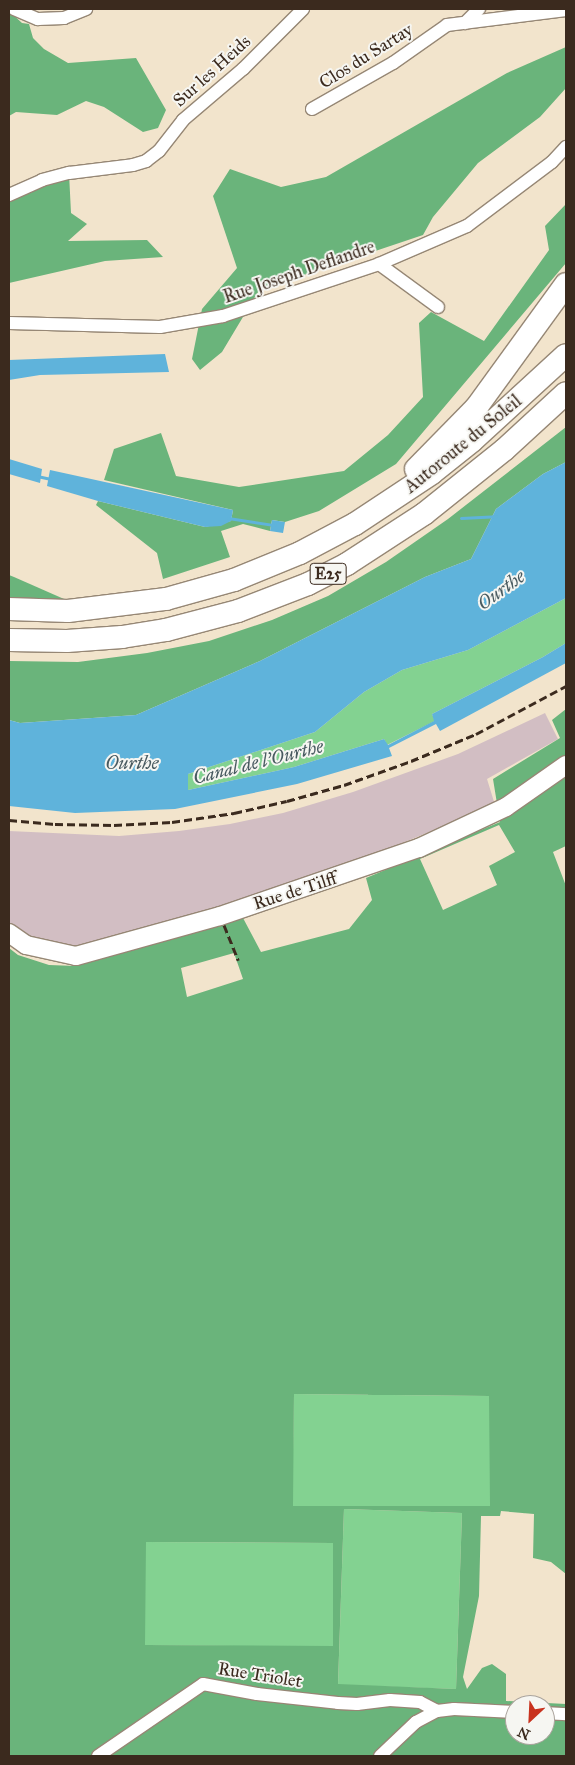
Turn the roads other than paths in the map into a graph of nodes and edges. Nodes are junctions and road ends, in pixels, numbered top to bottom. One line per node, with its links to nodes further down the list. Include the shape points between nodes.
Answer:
1 (14, 9): 2 (street, via 38,19 64,18)
2 (86, 9)
3 (302, 9): 9 (street, Sur les Heids, via 243,69 183,120 146,161 133,166 69,173 42,180)
4 (479, 9): 6 (street)
5 (566, 10): 6 (street, Clos du Sartay)
6 (465, 23): 7 (street, Clos du Sartay, via 447,25 393,63)
7 (312, 109)
8 (566, 147): 10 (street, Rue Joseph Deflandre, via 552,162 467,226)
9 (9, 195)
10 (379, 264): 12 (street); 13 (street, Rue Joseph Deflandre, via 223,316 160,327)
11 (566, 284): 18 (highway, via 476,408 405,479)
12 (438, 307)
13 (9, 323)
14 (566, 355): 18 (highway, Autoroute du Soleil / E25, via 472,441)
15 (566, 393): 17 (highway, Autoroute du Soleil / E25)
16 (566, 414): 17 (highway)
17 (504, 450): 20 (highway, Autoroute du Soleil / E25, via 394,535 347,564 271,599 206,621 122,637 67,641)
18 (391, 501): 19 (highway, Autoroute du Soleil / E25, via 326,541 259,571 202,589 121,606 68,611)
19 (9, 609)
20 (9, 640)
21 (566, 765): 22 (main road, Rue de Tilff, via 506,806 419,848 220,916 76,956 26,945)
22 (9, 933)
23 (437, 1711): 24 (street); 25 (street, Rue Triolet, via 420,1702 338,1703 203,1684); 26 (street, via 416,1722)
24 (505, 1712)
25 (98, 1756)
26 (380, 1756)

